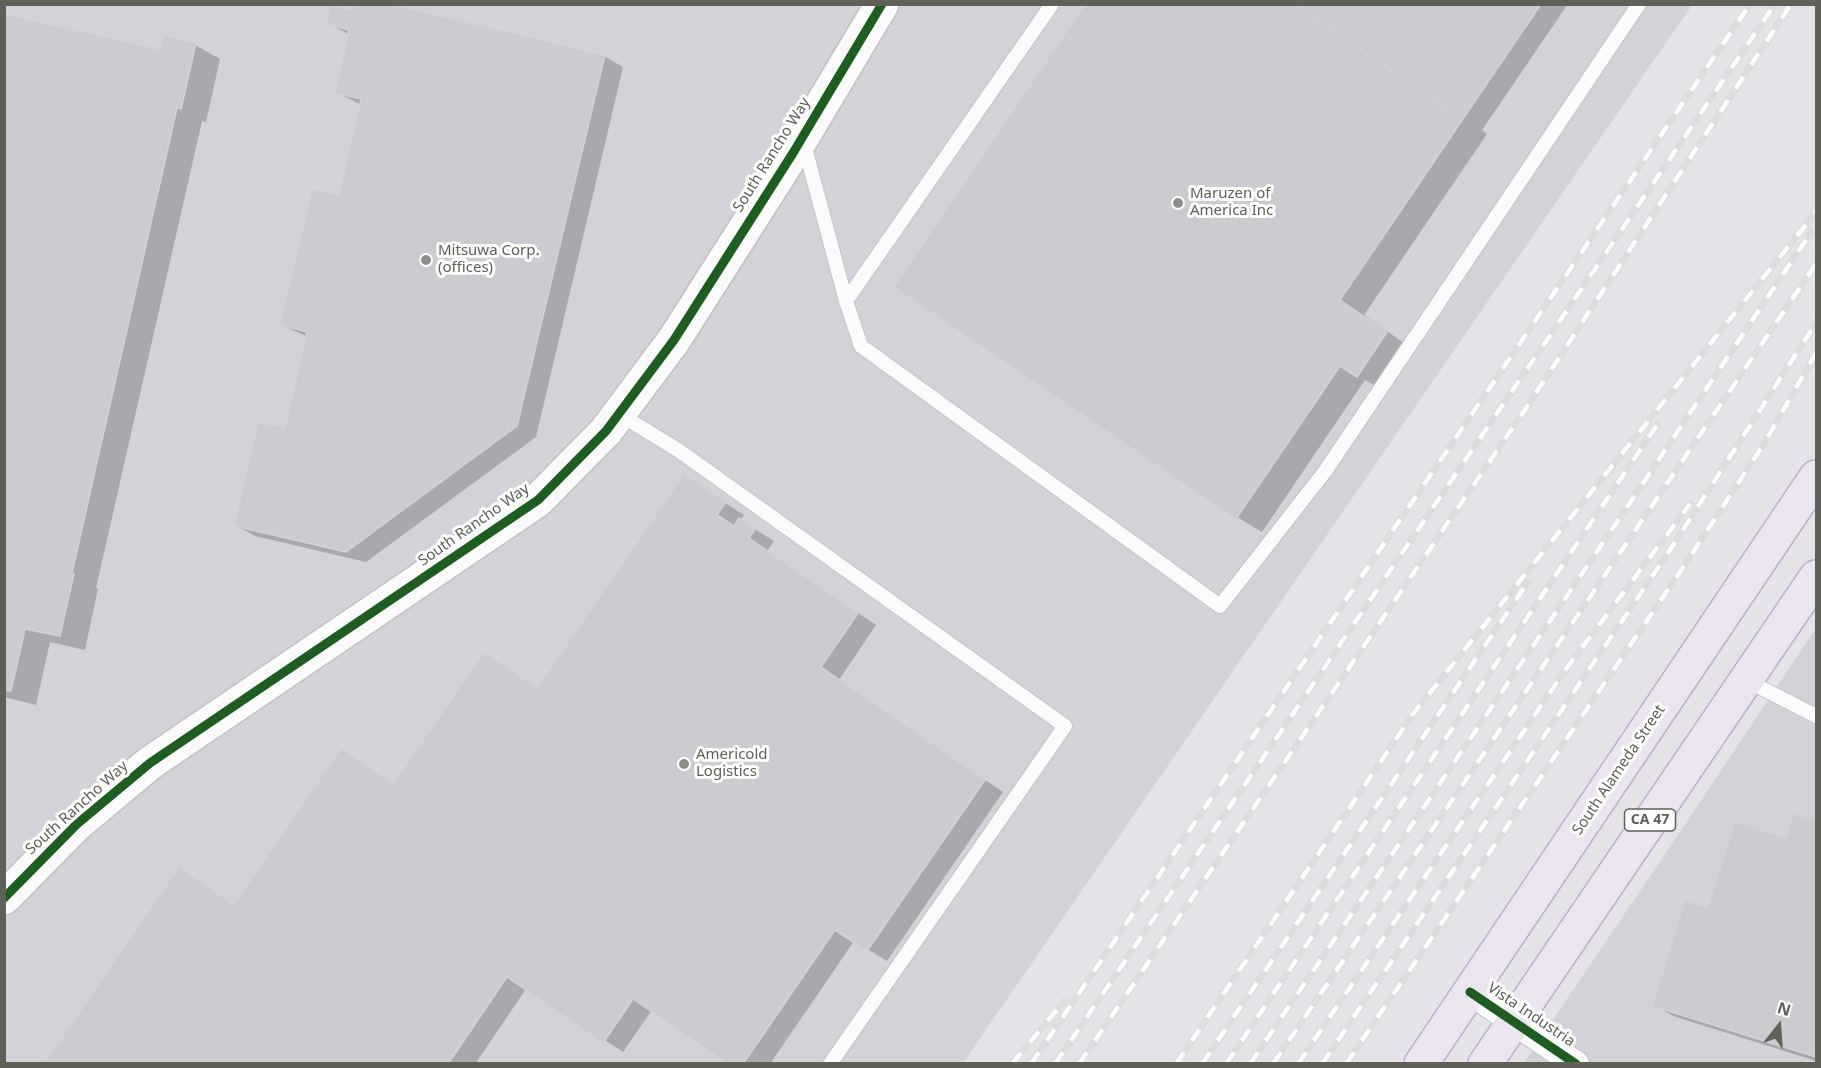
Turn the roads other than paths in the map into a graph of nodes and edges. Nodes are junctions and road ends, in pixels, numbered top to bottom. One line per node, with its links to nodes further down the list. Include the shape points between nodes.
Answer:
1 (882, 4): 4 (street, South Rancho Way)
2 (1052, 4): 5 (lane)
3 (1639, 4): 5 (lane, via 1326,470 1220,606 861,346)
4 (802, 137): 5 (lane); 6 (street, South Rancho Way, via 674,340)
5 (846, 301)
6 (619, 414): 11 (street, South Rancho Way, via 538,500 150,763 77,824); 14 (lane, via 678,450 1065,726)
7 (1816, 477): 12 (main road, South Alameda Street)
8 (1816, 577): 9 (main road, CA 47)
9 (1746, 680): 10 (lane); 13 (main road, CA 47)
10 (1816, 716)
11 (4, 897)
12 (1470, 992): 13 (street, Vista Industria); 15 (main road, South Alameda Street)
13 (1514, 1020): 16 (main road, CA 47); 17 (street, Vista Industria)
14 (830, 1064)
15 (1420, 1064)
16 (1485, 1064)
17 (1576, 1064)

